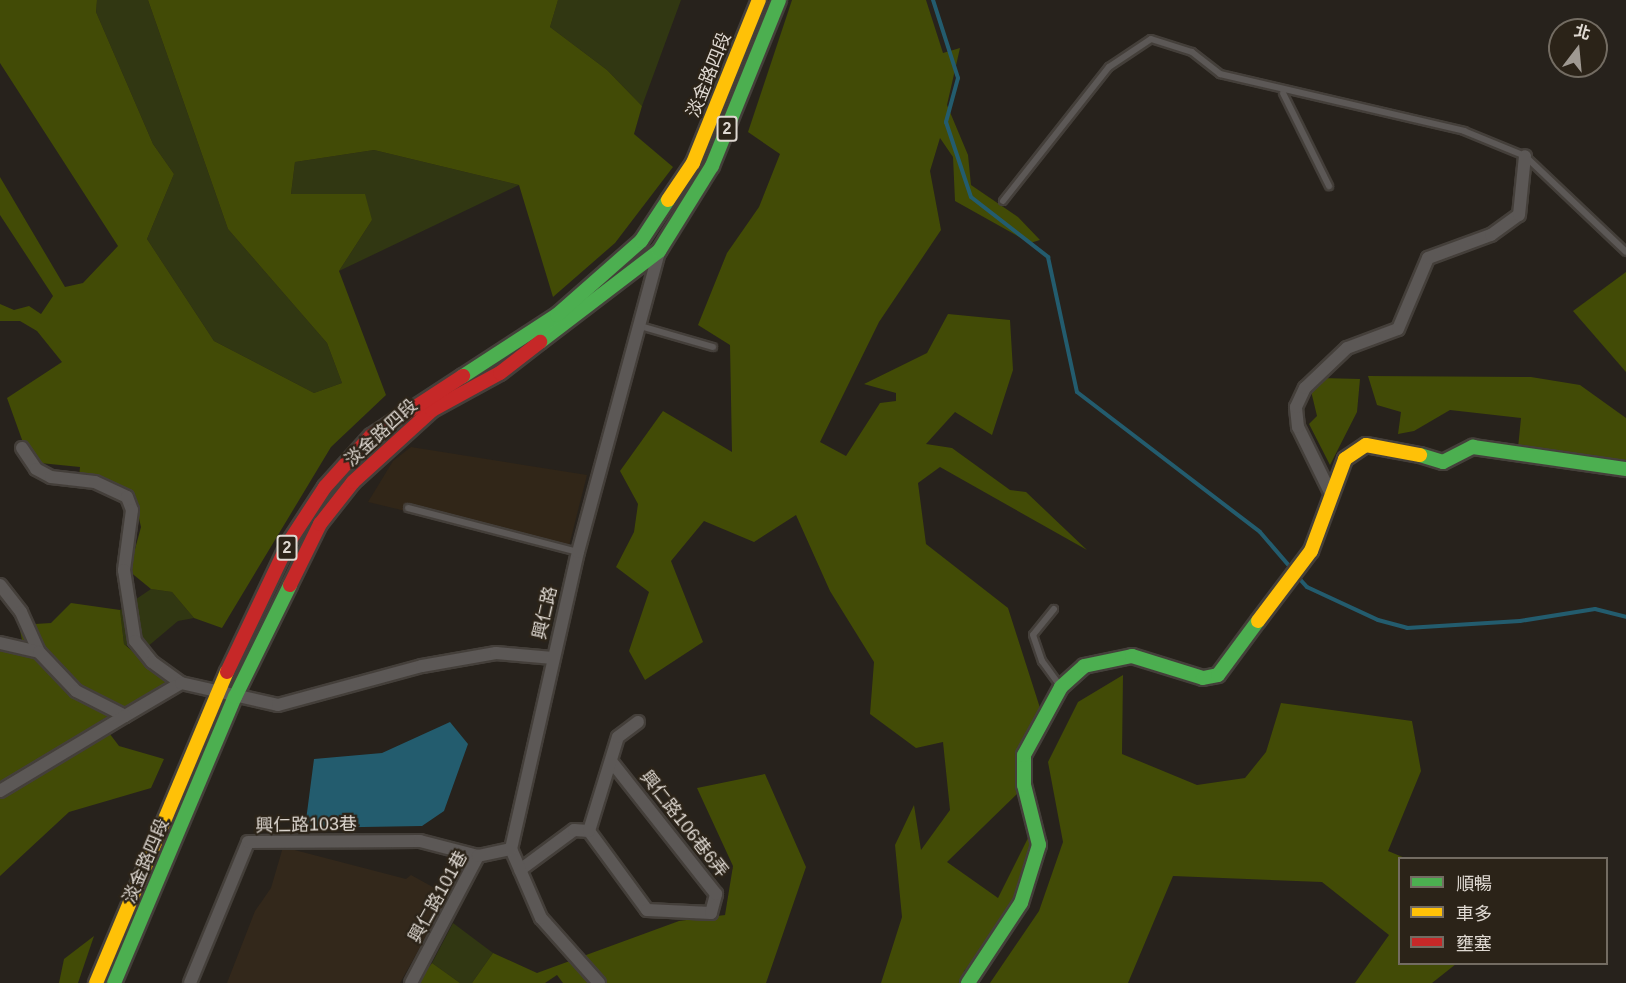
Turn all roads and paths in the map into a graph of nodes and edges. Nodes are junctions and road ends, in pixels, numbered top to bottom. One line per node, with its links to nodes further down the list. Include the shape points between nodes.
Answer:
1 (759, 0): 7 (main road, 淡金路四段 / 2, via 693,164)
2 (779, 0): 8 (main road, 淡金路四段 / 2, via 712,166)
3 (1283, 93): 4 (lane, via 1464,131); 5 (lane); 6 (lane, via 1220,74 1192,52 1151,39 1109,67)
4 (1525, 156): 9 (lane); 14 (street, via 1519,215 1491,235 1428,258 1398,329 1347,348 1305,388 1296,406 1298,427)
5 (1329, 186)
6 (1003, 201)
7 (641, 241): 8 (street); 24 (main road, 淡金路四段 / 2, via 557,315 371,436 325,487 289,542)
8 (659, 250): 10 (street, 興仁路); 25 (main road, 淡金路四段 / 2, via 500,373 432,410 353,482 292,572)
9 (1626, 252)
10 (640, 326): 11 (lane); 16 (street, 興仁路)
11 (713, 347)
12 (22, 448): 22 (street, via 36,469 51,477 95,482 127,496 132,510 124,570 135,641 152,662)
13 (1626, 469): 14 (main road, via 1473,447 1443,462 1388,445 1366,445 1346,459)
14 (1330, 494): 23 (main road, via 1311,551 1218,675 1203,678 1132,656 1084,666)
15 (408, 508): 16 (lane)
16 (578, 552): 21 (street, 興仁路)
17 (0, 585): 20 (street, via 21,612)
18 (1054, 609): 23 (lane, via 1033,635 1042,661)
19 (0, 643): 20 (street)
20 (39, 652): 26 (street, via 76,691)
21 (553, 658): 25 (street, via 486,655 278,705); 31 (street, 興仁路)
22 (181, 683): 24 (street); 26 (street)
23 (1061, 687): 39 (main road, via 1024,755 1024,785 1039,845 1021,903)
24 (217, 694): 25 (street); 34 (main road, 淡金路四段 / 2)
25 (235, 697): 35 (main road, 淡金路四段 / 2)
26 (125, 716): 29 (street)
27 (638, 722): 28 (street, via 618,737)
28 (611, 761): 30 (street); 30 (street, 興仁路106巷6弄, via 716,894 711,913 647,910)
29 (0, 791)
30 (589, 831): 33 (street, via 574,830)
31 (511, 849): 32 (street, 興仁路101巷); 33 (street)
32 (478, 856): 36 (street, 興仁路103巷, via 420,842 248,842); 37 (street, 興仁路101巷)
33 (520, 870): 38 (street, via 541,918)
34 (96, 983)
35 (114, 983)
36 (190, 983)
37 (411, 983)
38 (599, 983)
39 (968, 983)

